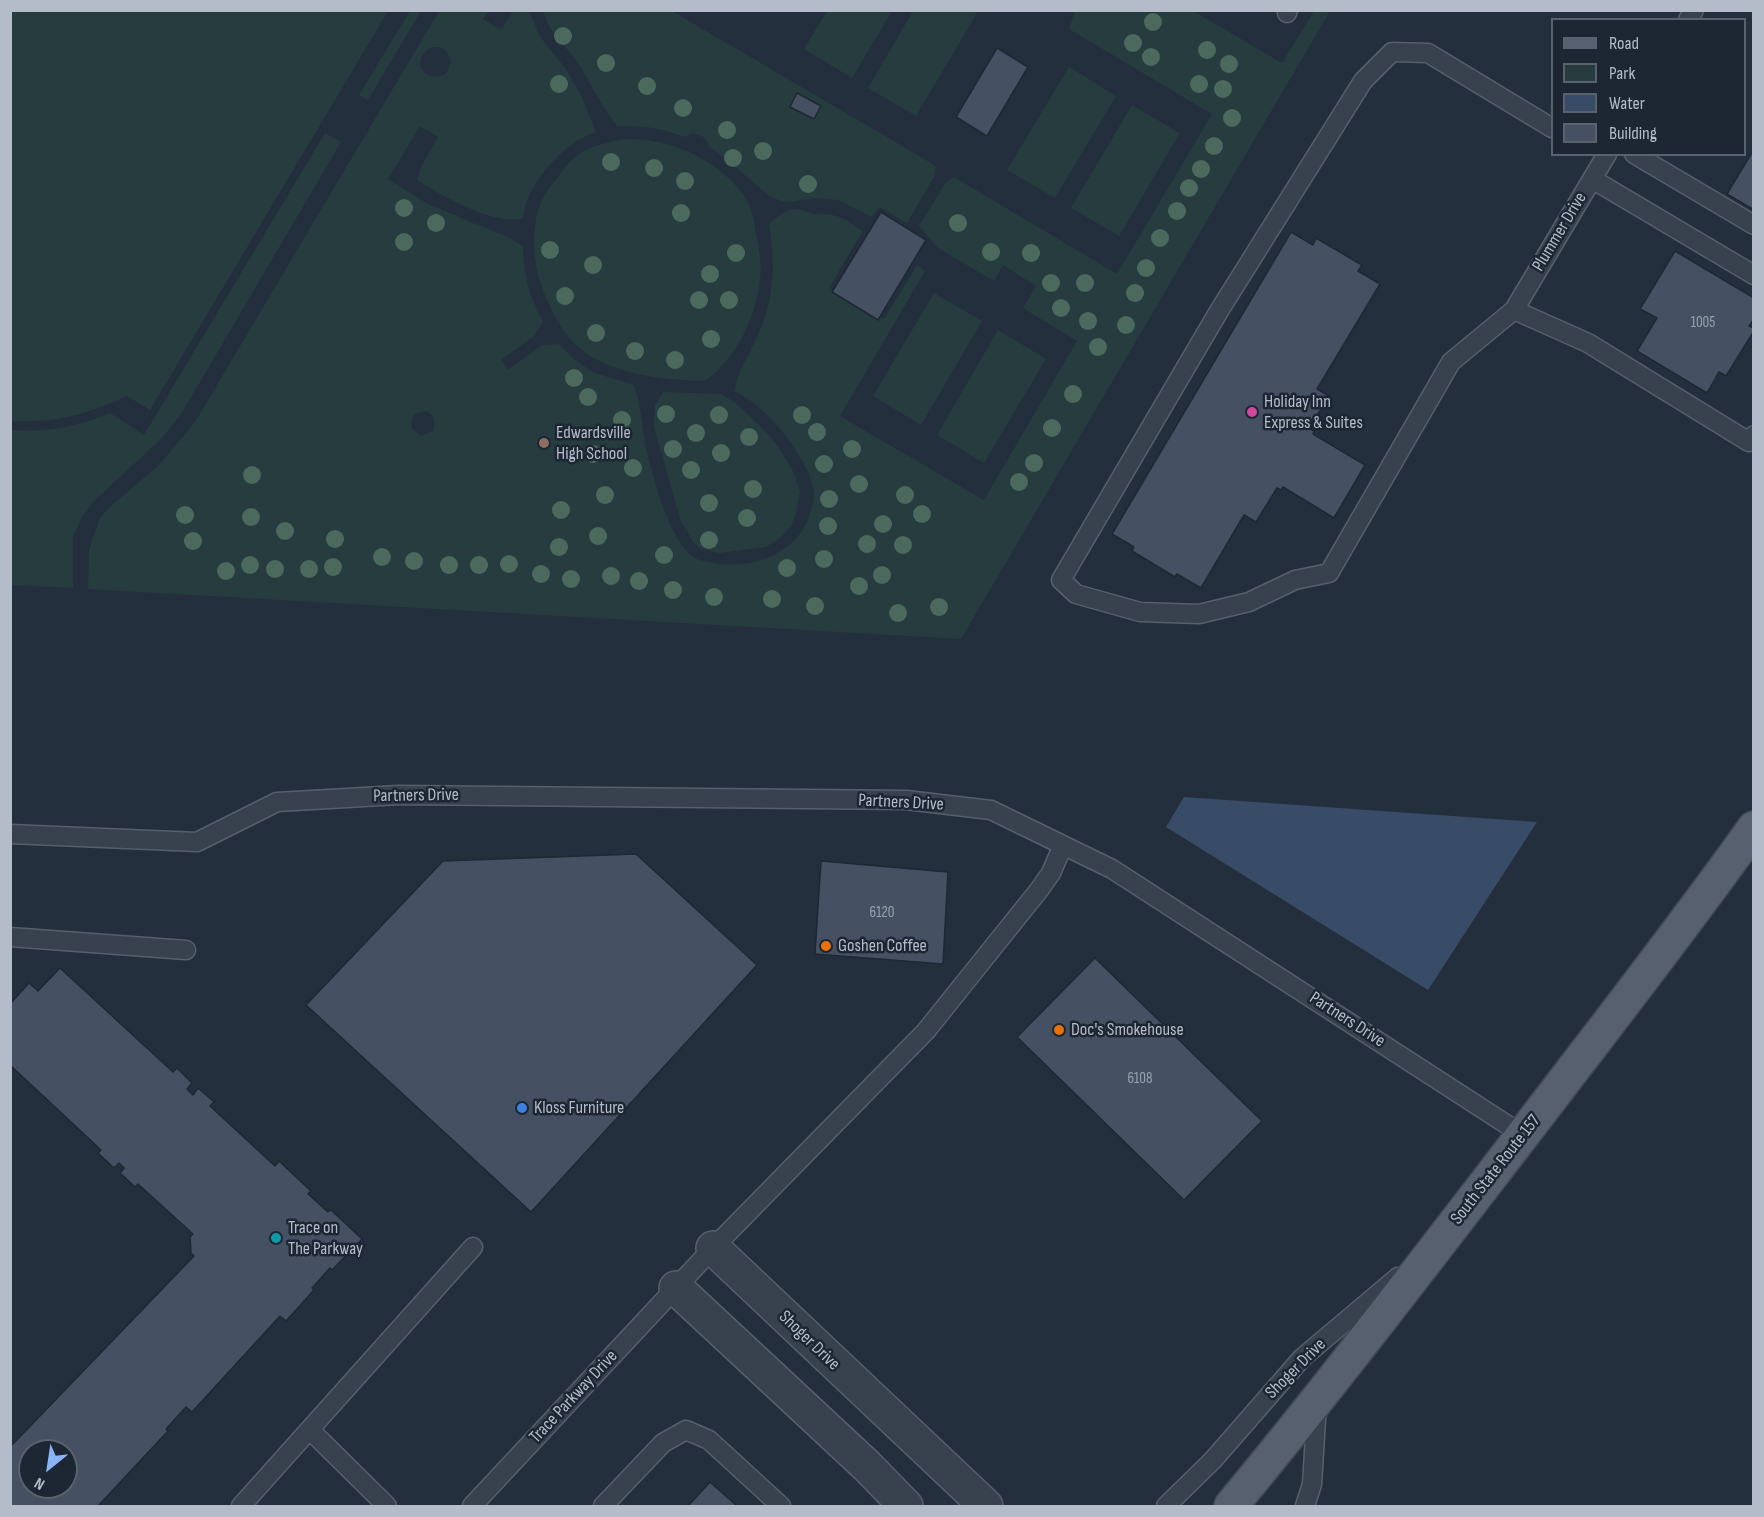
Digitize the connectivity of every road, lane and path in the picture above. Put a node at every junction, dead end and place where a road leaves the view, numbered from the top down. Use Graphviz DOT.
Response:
graph roads {
  1 [pos="1551,127"];
  2 [pos="1602,156"];
  3 [pos="1637,156"];
  4 [pos="1592,179"];
  5 [pos="1754,225"];
  6 [pos="1754,275"];
  7 [pos="1514,310"];
  8 [pos="1754,435"];
  9 [pos="1754,828"];
  10 [pos="10,834"];
  11 [pos="1063,845"];
  12 [pos="10,937"];
  13 [pos="186,950"];
  14 [pos="1523,1135"];
  15 [pos="1439,1244"];
  16 [pos="473,1247"];
  17 [pos="713,1248"];
  18 [pos="676,1288"];
  19 [pos="1317,1401"];
  20 [pos="310,1430"];
  21 [pos="241,1506"];
  22 [pos="387,1506"];
  23 [pos="472,1506"];
  24 [pos="603,1506"];
  25 [pos="781,1506"];
  26 [pos="906,1506"];
  27 [pos="986,1506"];
  28 [pos="1166,1506"];
  29 [pos="1231,1506"];
  30 [pos="1305,1506"];
  1 -- 7 [label="lane, Plummer Drive"];
  2 -- 4 [label="lane, Plummer Drive"];
  3 -- 5 [label="lane"];
  4 -- 6 [label="lane"];
  4 -- 7 [label="lane, Plummer Drive"];
  7 -- 8 [label="lane"];
  9 -- 14 [label="main road, South State Route 157"];
  10 -- 11 [label="lane, Partners Drive"];
  11 -- 14 [label="lane, Partners Drive"];
  11 -- 17 [label="lane, Trace Parkway Drive"];
  12 -- 13 [label="lane"];
  14 -- 15 [label="main road, South State Route 157"];
  15 -- 19 [label="main road, South State Route 157"];
  15 -- 28 [label="lane, Shoger Drive"];
  16 -- 20 [label="lane"];
  17 -- 18 [label="lane, Trace Parkway Drive"];
  17 -- 27 [label="street, Shoger Drive"];
  18 -- 23 [label="lane, Trace Parkway Drive"];
  18 -- 26 [label="street"];
  19 -- 29 [label="main road, South State Route 157"];
  19 -- 30 [label="lane"];
  20 -- 21 [label="lane"];
  20 -- 22 [label="lane"];
  24 -- 25 [label="lane"];
}
